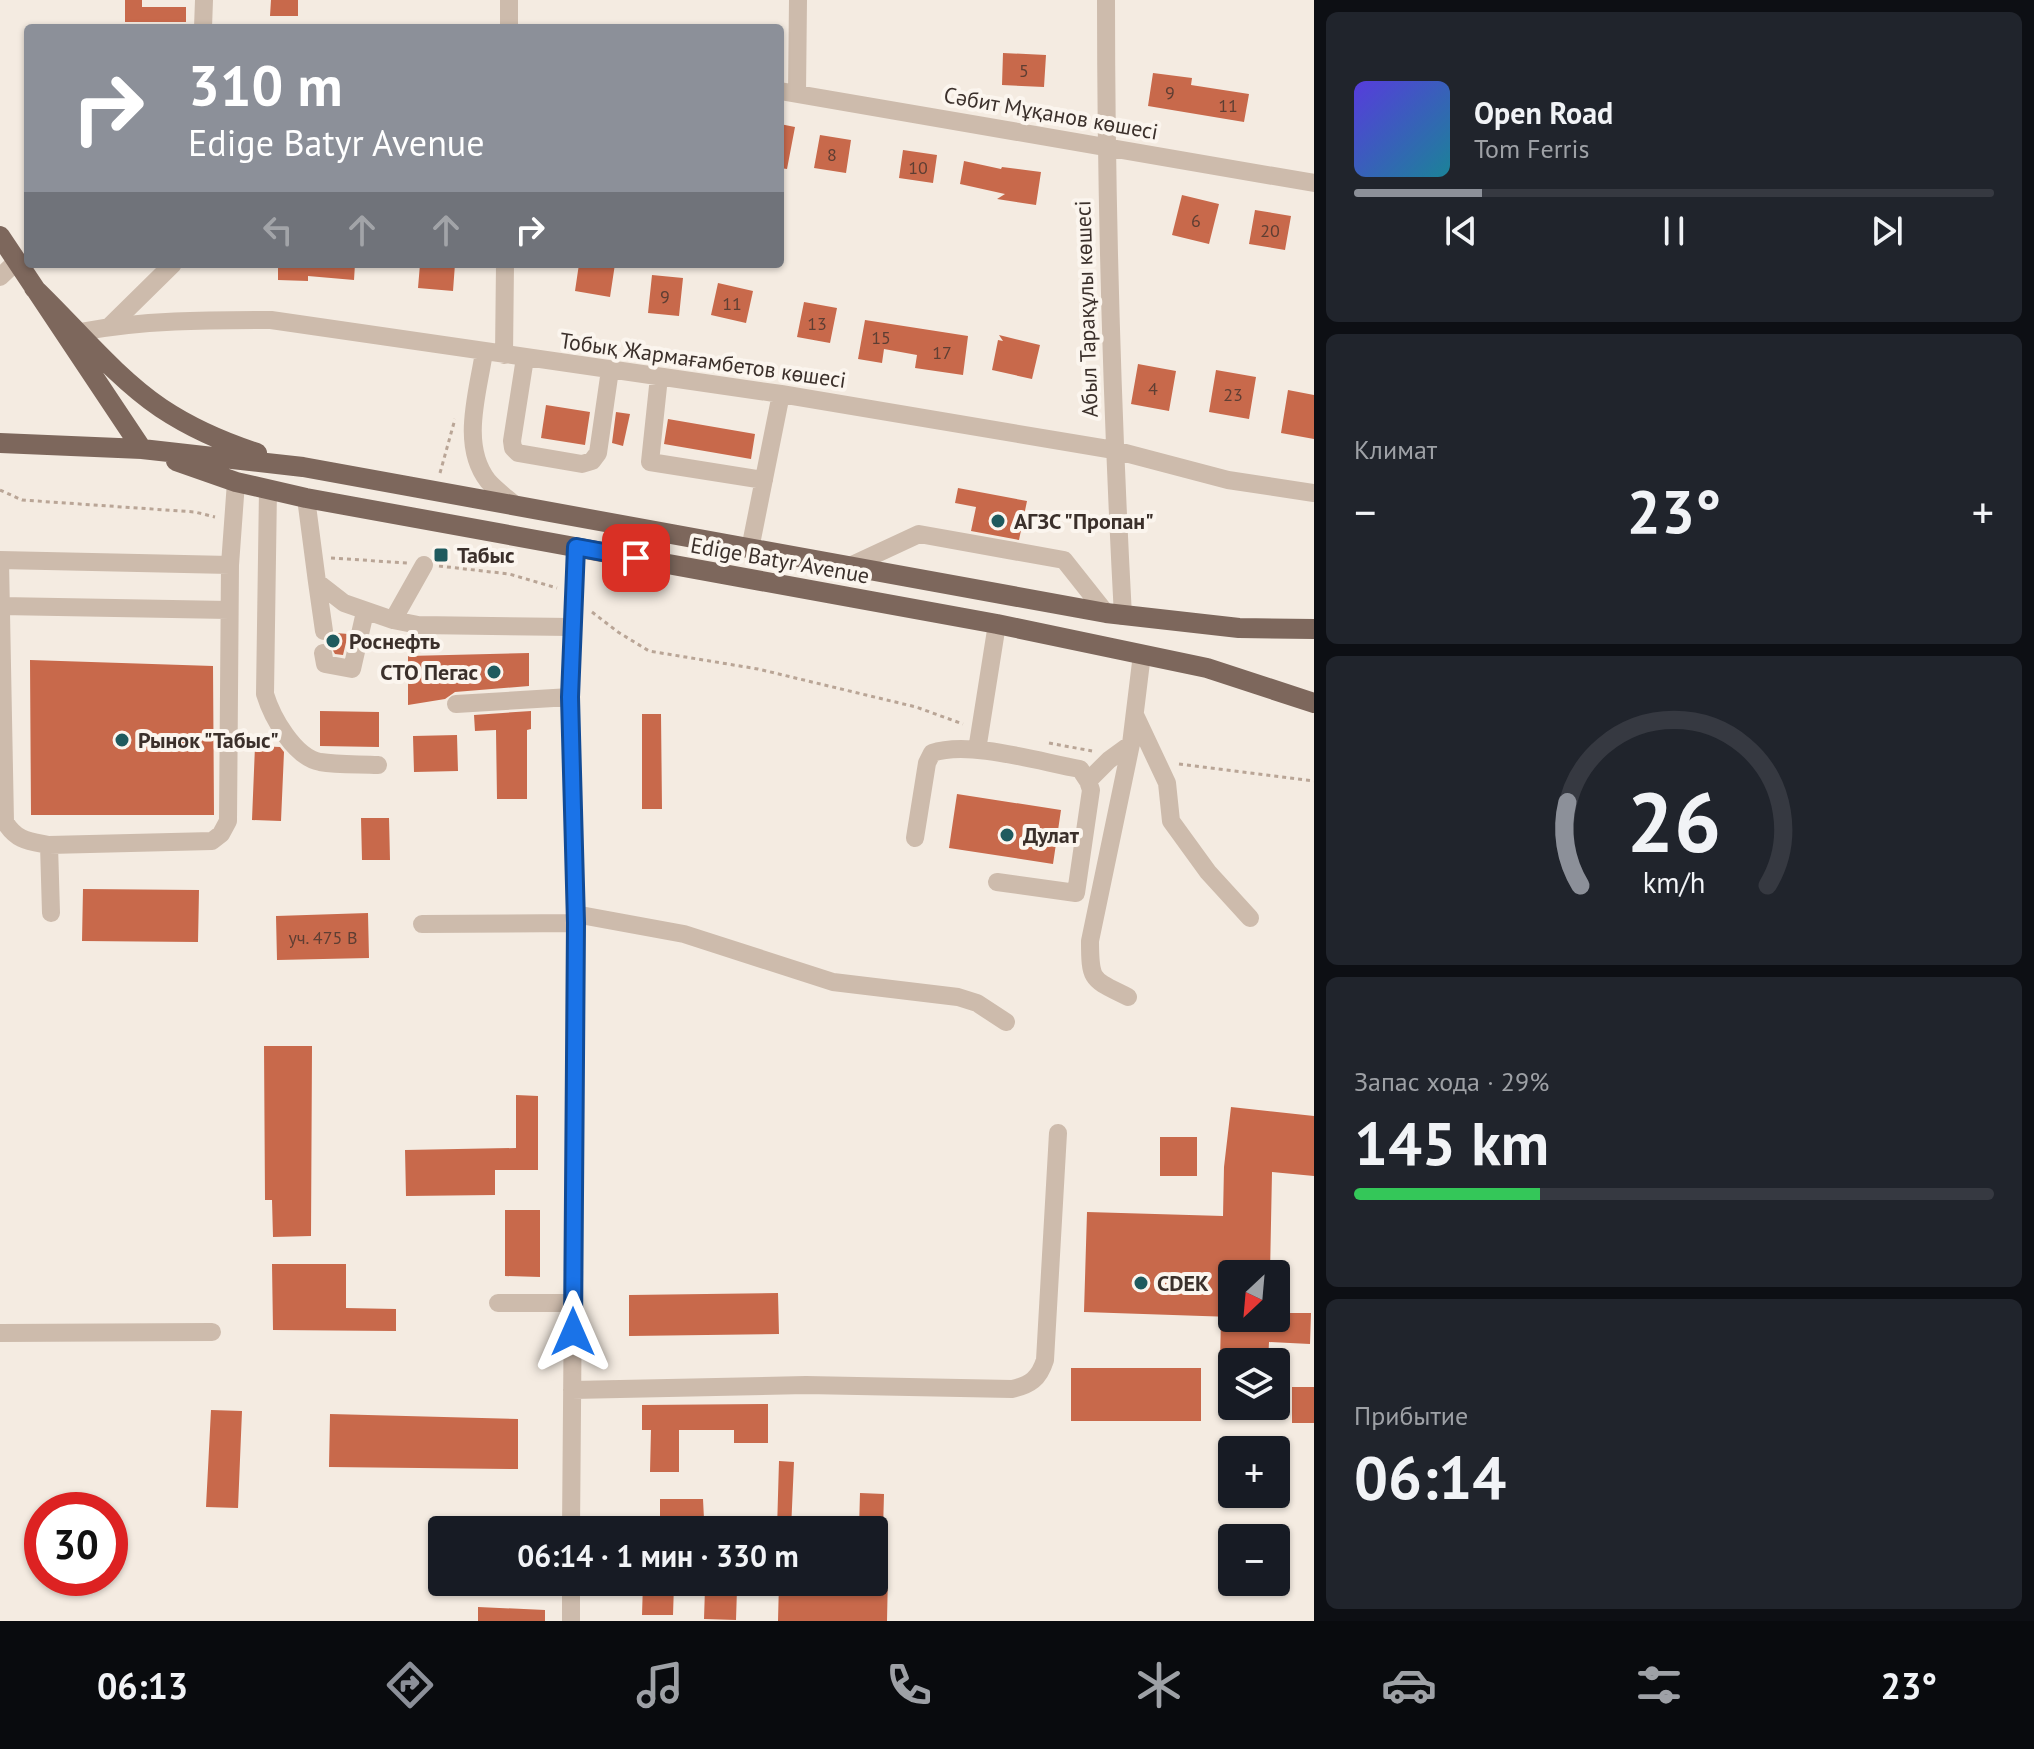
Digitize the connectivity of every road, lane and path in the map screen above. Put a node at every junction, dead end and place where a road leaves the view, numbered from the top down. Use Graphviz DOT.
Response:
graph roads {
  1 [pos="204,0"];
  2 [pos="509,0"];
  3 [pos="798,0"];
  4 [pos="1106,0"];
  5 [pos="203,24"];
  6 [pos="509,24"];
  7 [pos="789,92"];
  8 [pos="1106,146"];
  9 [pos="1314,183"];
  10 [pos="0,236"];
  11 [pos="17,261"];
  12 [pos="169,268"];
  13 [pos="505,268"];
  14 [pos="0,277"];
  15 [pos="34,288"];
  16 [pos="110,326"];
  17 [pos="80,332"];
  18 [pos="484,352"];
  19 [pos="504,355"];
  20 [pos="525,358"];
  21 [pos="610,370"];
  22 [pos="659,377"];
  23 [pos="781,394"];
  24 [pos="0,443"];
  25 [pos="142,449"];
  26 [pos="1114,450"];
  27 [pos="303,467"];
  28 [pos="764,480"];
  29 [pos="236,482"];
  30 [pos="268,489"];
  31 [pos="0,490"];
  32 [pos="1314,493"];
  33 [pos="306,498"];
  34 [pos="516,506"];
  35 [pos="233,521"];
  36 [pos="576,547"];
  37 [pos="750,549"];
  38 [pos="314,557"];
  39 [pos="0,560"];
  40 [pos="230,565"];
  41 [pos="424,565"];
  42 [pos="848,567"];
  43 [pos="317,582"];
  44 [pos="574,594"];
  45 [pos="1,606"];
  46 [pos="229,610"];
  47 [pos="365,612"];
  48 [pos="1114,615"];
  49 [pos="393,620"];
  50 [pos="997,624"];
  51 [pos="572,627"];
  52 [pos="1314,629"];
  53 [pos="324,631"];
  54 [pos="323,653"];
  55 [pos="1142,654"];
  56 [pos="570,697"];
  57 [pos="1314,703"];
  58 [pos="456,704"];
  59 [pos="1134,713"];
  60 [pos="980,730"];
  61 [pos="1040,741"];
  62 [pos="1131,744"];
  63 [pos="977,750"];
  64 [pos="1114,756"];
  65 [pos="1156,760"];
  66 [pos="378,765"];
  67 [pos="1088,781"];
  68 [pos="1314,781"];
  69 [pos="915,838"];
  70 [pos="49,845"];
  71 [pos="997,882"];
  72 [pos="51,913"];
  73 [pos="1250,918"];
  74 [pos="576,919"];
  75 [pos="422,924"];
  76 [pos="1128,997"];
  77 [pos="1006,1022"];
  78 [pos="1058,1133"];
  79 [pos="498,1303"];
  80 [pos="573,1303"];
  81 [pos="212,1332"];
  82 [pos="0,1333"];
  83 [pos="572,1390"];
  84 [pos="571,1516"];
  85 [pos="571,1596"];
  86 [pos="571,1621"];
  1 -- 5 [label="street"];
  2 -- 6 [label="street"];
  3 -- 7 [label="street"];
  4 -- 8 [label="street, Абыл Тарақұлы көшесі"];
  7 -- 8 [label="street, Сәбит Мұқанов көшесі"];
  8 -- 9 [label="street, Сәбит Мұқанов көшесі"];
  8 -- 26 [label="street, Абыл Тарақұлы көшесі"];
  10 -- 11 [label="main road"];
  11 -- 14 [label="street"];
  11 -- 15 [label="main road"];
  12 -- 16 [label="street"];
  13 -- 19 [label="street"];
  15 -- 17 [label="main road"];
  15 -- 25 [label="main road"];
  16 -- 17 [label="street, Тобық Жармағамбетов көшесі"];
  16 -- 18 [label="street, Тобық Жармағамбетов көшесі"];
  17 -- 27 [label="main road"];
  18 -- 19 [label="street, Тобық Жармағамбетов көшесі"];
  18 -- 34 [label="street"];
  19 -- 20 [label="street, Тобық Жармағамбетов көшесі"];
  20 -- 21 [label="street, Тобық Жармағамбетов көшесі"];
  20 -- 21 [label="street"];
  21 -- 22 [label="street, Тобық Жармағамбетов көшесі"];
  22 -- 23 [label="street, Тобық Жармағамбетов көшесі"];
  22 -- 28 [label="street"];
  23 -- 26 [label="street, Тобық Жармағамбетов көшесі"];
  23 -- 28 [label="street"];
  24 -- 25 [label="main road, Edige Batyr Avenue"];
  25 -- 27 [label="main road, Edige Batyr Avenue"];
  25 -- 29 [label="main road, Edige Batyr Avenue"];
  26 -- 32 [label="street, Тобық Жармағамбетов көшесі"];
  26 -- 48 [label="street, Абыл Тарақұлы көшесі"];
  27 -- 34 [label="main road, Edige Batyr Avenue"];
  28 -- 37 [label="street"];
  29 -- 30 [label="main road, Edige Batyr Avenue"];
  29 -- 35 [label="street"];
  30 -- 33 [label="main road, Edige Batyr Avenue"];
  30 -- 66 [label="street"];
  31 -- 35 [label="path"];
  33 -- 36 [label="main road, Edige Batyr Avenue"];
  33 -- 38 [label="street"];
  34 -- 37 [label="main road, Edige Batyr Avenue"];
  35 -- 40 [label="street"];
  36 -- 44 [label="street"];
  36 -- 50 [label="main road, Edige Batyr Avenue"];
  37 -- 42 [label="main road, Edige Batyr Avenue"];
  38 -- 41 [label="path"];
  38 -- 43 [label="street"];
  39 -- 40 [label="street"];
  39 -- 45 [label="street"];
  40 -- 46 [label="street"];
  41 -- 44 [label="path"];
  41 -- 49 [label="street"];
  42 -- 48 [label="main road, Edige Batyr Avenue"];
  42 -- 48 [label="street"];
  43 -- 47 [label="street"];
  43 -- 53 [label="street"];
  44 -- 51 [label="street"];
  44 -- 60 [label="path"];
  45 -- 46 [label="street"];
  45 -- 70 [label="street"];
  46 -- 70 [label="street"];
  47 -- 49 [label="street"];
  47 -- 54 [label="street"];
  48 -- 52 [label="main road, Edige Batyr Avenue"];
  49 -- 51 [label="street"];
  50 -- 55 [label="main road, Edige Batyr Avenue"];
  50 -- 60 [label="street"];
  51 -- 56 [label="street"];
  55 -- 57 [label="main road, Edige Batyr Avenue"];
  55 -- 59 [label="street"];
  56 -- 58 [label="street"];
  56 -- 74 [label="street"];
  59 -- 62 [label="street"];
  59 -- 65 [label="street"];
  60 -- 63 [label="street"];
  61 -- 64 [label="path"];
  62 -- 64 [label="street"];
  62 -- 76 [label="street"];
  63 -- 67 [label="street"];
  63 -- 69 [label="street"];
  64 -- 67 [label="street"];
  65 -- 68 [label="path"];
  65 -- 73 [label="street"];
  67 -- 71 [label="street"];
  70 -- 72 [label="street"];
  74 -- 75 [label="street"];
  74 -- 77 [label="street"];
  74 -- 80 [label="street"];
  78 -- 83 [label="street"];
  79 -- 80 [label="street"];
  80 -- 83 [label="street"];
  81 -- 82 [label="street"];
  83 -- 84 [label="street"];
  85 -- 86 [label="street"];
}
